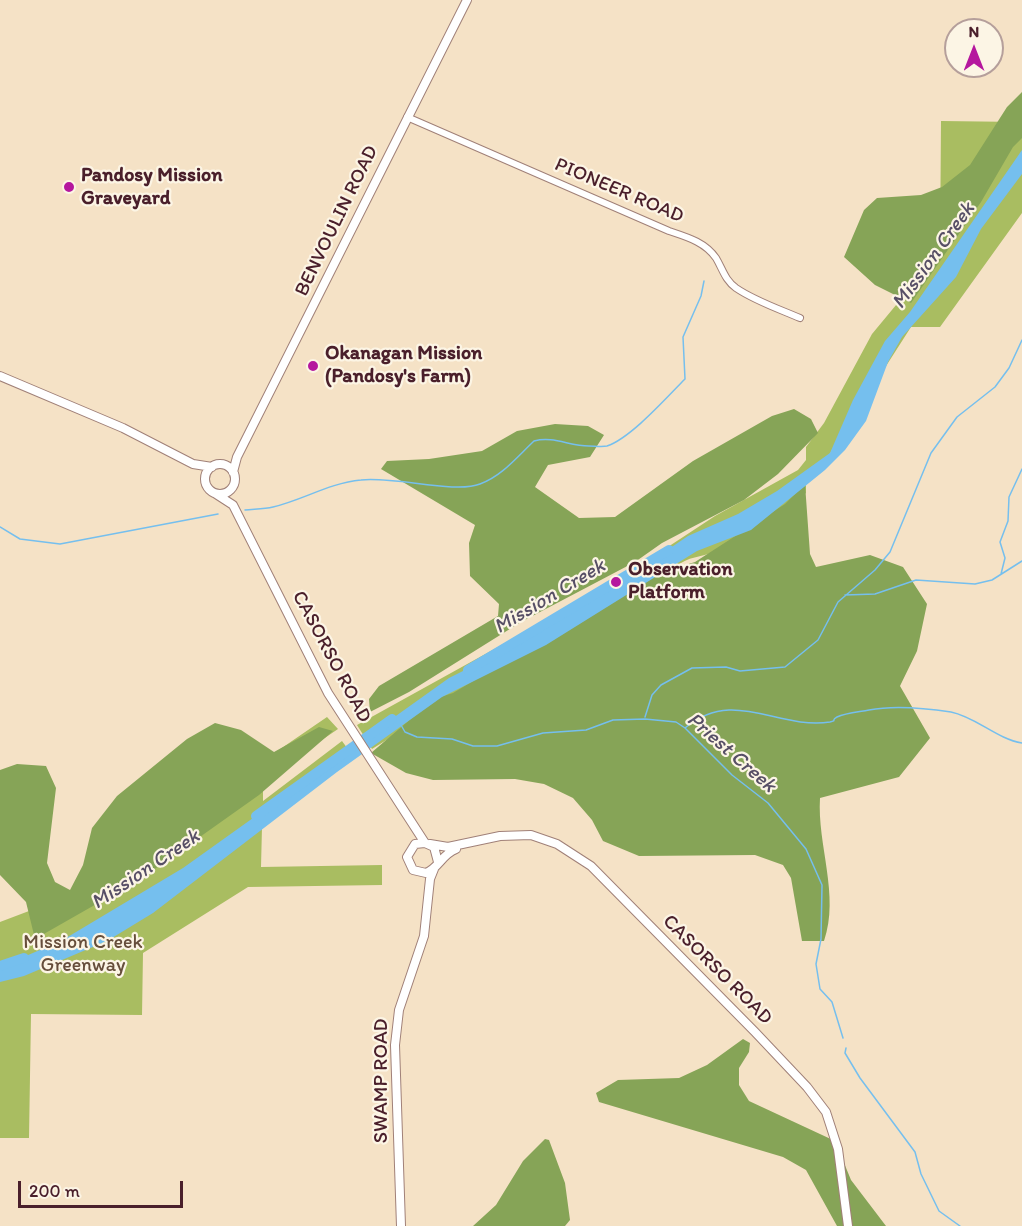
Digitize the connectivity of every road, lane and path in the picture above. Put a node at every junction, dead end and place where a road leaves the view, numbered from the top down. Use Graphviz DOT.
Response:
graph roads {
  1 [pos="467,0"];
  2 [pos="407,117"];
  3 [pos="800,318"];
  4 [pos="0,376"];
  5 [pos="237,457"];
  6 [pos="193,464"];
  7 [pos="221,465"];
  8 [pos="212,467"];
  9 [pos="233,472"];
  10 [pos="205,480"];
  11 [pos="233,486"];
  12 [pos="216,494"];
  13 [pos="234,505"];
  14 [pos="408,819"];
  15 [pos="428,843"];
  16 [pos="467,844"];
  17 [pos="411,848"];
  18 [pos="436,865"];
  19 [pos="413,870"];
  20 [pos="427,903"];
  21 [pos="400,1226"];
  22 [pos="848,1226"];
  1 -- 2 [label="main road, BENVOULIN ROAD"];
  2 -- 3 [label="street, PIONEER ROAD"];
  2 -- 5 [label="main road, BENVOULIN ROAD"];
  4 -- 6 [label="main road"];
  5 -- 7 [label="main road"];
  5 -- 9 [label="main road, BENVOULIN ROAD"];
  6 -- 8 [label="main road"];
  6 -- 10 [label="main road"];
  7 -- 8 [label="main road"];
  7 -- 9 [label="main road"];
  8 -- 10 [label="main road"];
  9 -- 11 [label="main road"];
  10 -- 12 [label="main road"];
  11 -- 12 [label="main road"];
  11 -- 13 [label="main road, CASORSO ROAD"];
  12 -- 13 [label="main road"];
  13 -- 14 [label="main road, CASORSO ROAD"];
  14 -- 15 [label="main road, CASORSO ROAD"];
  14 -- 17 [label="main road, CASORSO ROAD"];
  15 -- 16 [label="main road, CASORSO ROAD"];
  15 -- 17 [label="main road"];
  15 -- 18 [label="main road"];
  16 -- 18 [label="main road, CASORSO ROAD"];
  16 -- 22 [label="main road, CASORSO ROAD"];
  17 -- 19 [label="main road"];
  18 -- 19 [label="main road"];
  18 -- 20 [label="main road, SWAMP ROAD"];
  19 -- 20 [label="main road, SWAMP ROAD"];
  20 -- 21 [label="main road, SWAMP ROAD"];
}
